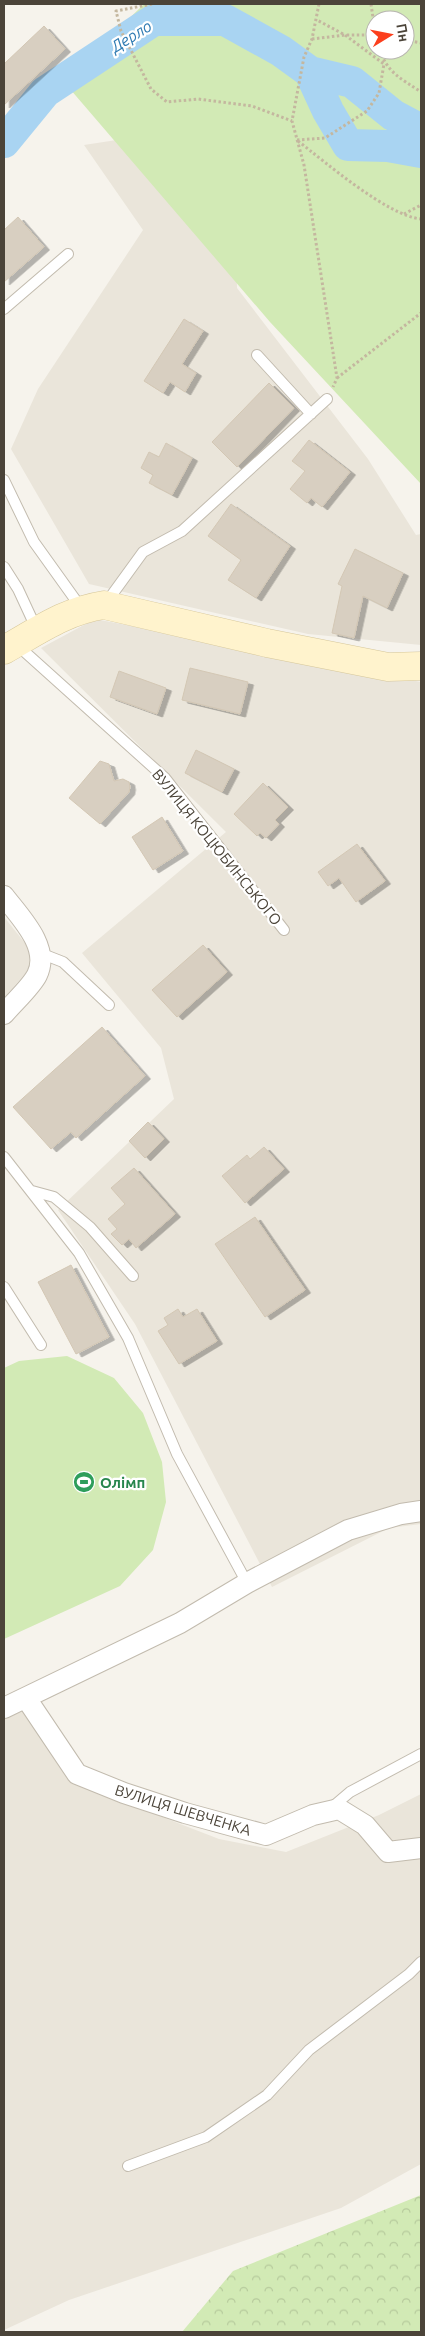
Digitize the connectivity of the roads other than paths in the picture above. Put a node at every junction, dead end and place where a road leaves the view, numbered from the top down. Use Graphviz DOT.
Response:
graph roads {
  1 [pos="68,254"];
  2 [pos="4,309"];
  3 [pos="257,355"];
  4 [pos="327,399"];
  5 [pos="311,414"];
  6 [pos="4,480"];
  7 [pos="4,567"];
  8 [pos="93,607"];
  9 [pos="19,641"];
  10 [pos="421,666"];
  11 [pos="4,896"];
  12 [pos="284,930"];
  13 [pos="40,953"];
  14 [pos="109,1005"];
  15 [pos="4,1014"];
  16 [pos="4,1157"];
  17 [pos="32,1191"];
  18 [pos="134,1276"];
  19 [pos="4,1288"];
  20 [pos="41,1345"];
  21 [pos="421,1511"];
  22 [pos="247,1583"];
  23 [pos="26,1698"];
  24 [pos="4,1708"];
  25 [pos="421,1754"];
  26 [pos="327,1812"];
  27 [pos="421,1848"];
  28 [pos="421,1962"];
  29 [pos="128,2166"];
  1 -- 2 [label="lane"];
  3 -- 5 [label="lane"];
  4 -- 5 [label="lane"];
  5 -- 8 [label="lane"];
  6 -- 8 [label="lane"];
  7 -- 9 [label="lane"];
  8 -- 9 [label="street"];
  8 -- 10 [label="street"];
  9 -- 12 [label="lane, ВУЛИЦЯ КОЦЮБИНСЬКОГО"];
  11 -- 13 [label="street"];
  13 -- 14 [label="lane"];
  13 -- 15 [label="street"];
  16 -- 17 [label="lane"];
  17 -- 18 [label="lane"];
  17 -- 22 [label="lane"];
  19 -- 20 [label="lane"];
  21 -- 22 [label="street"];
  22 -- 23 [label="street"];
  23 -- 24 [label="street"];
  23 -- 26 [label="street, ВУЛИЦЯ ШЕВЧЕНКА"];
  25 -- 26 [label="lane"];
  26 -- 27 [label="street, ВУЛИЦЯ ШЕВЧЕНКА"];
  28 -- 29 [label="lane"];
}
